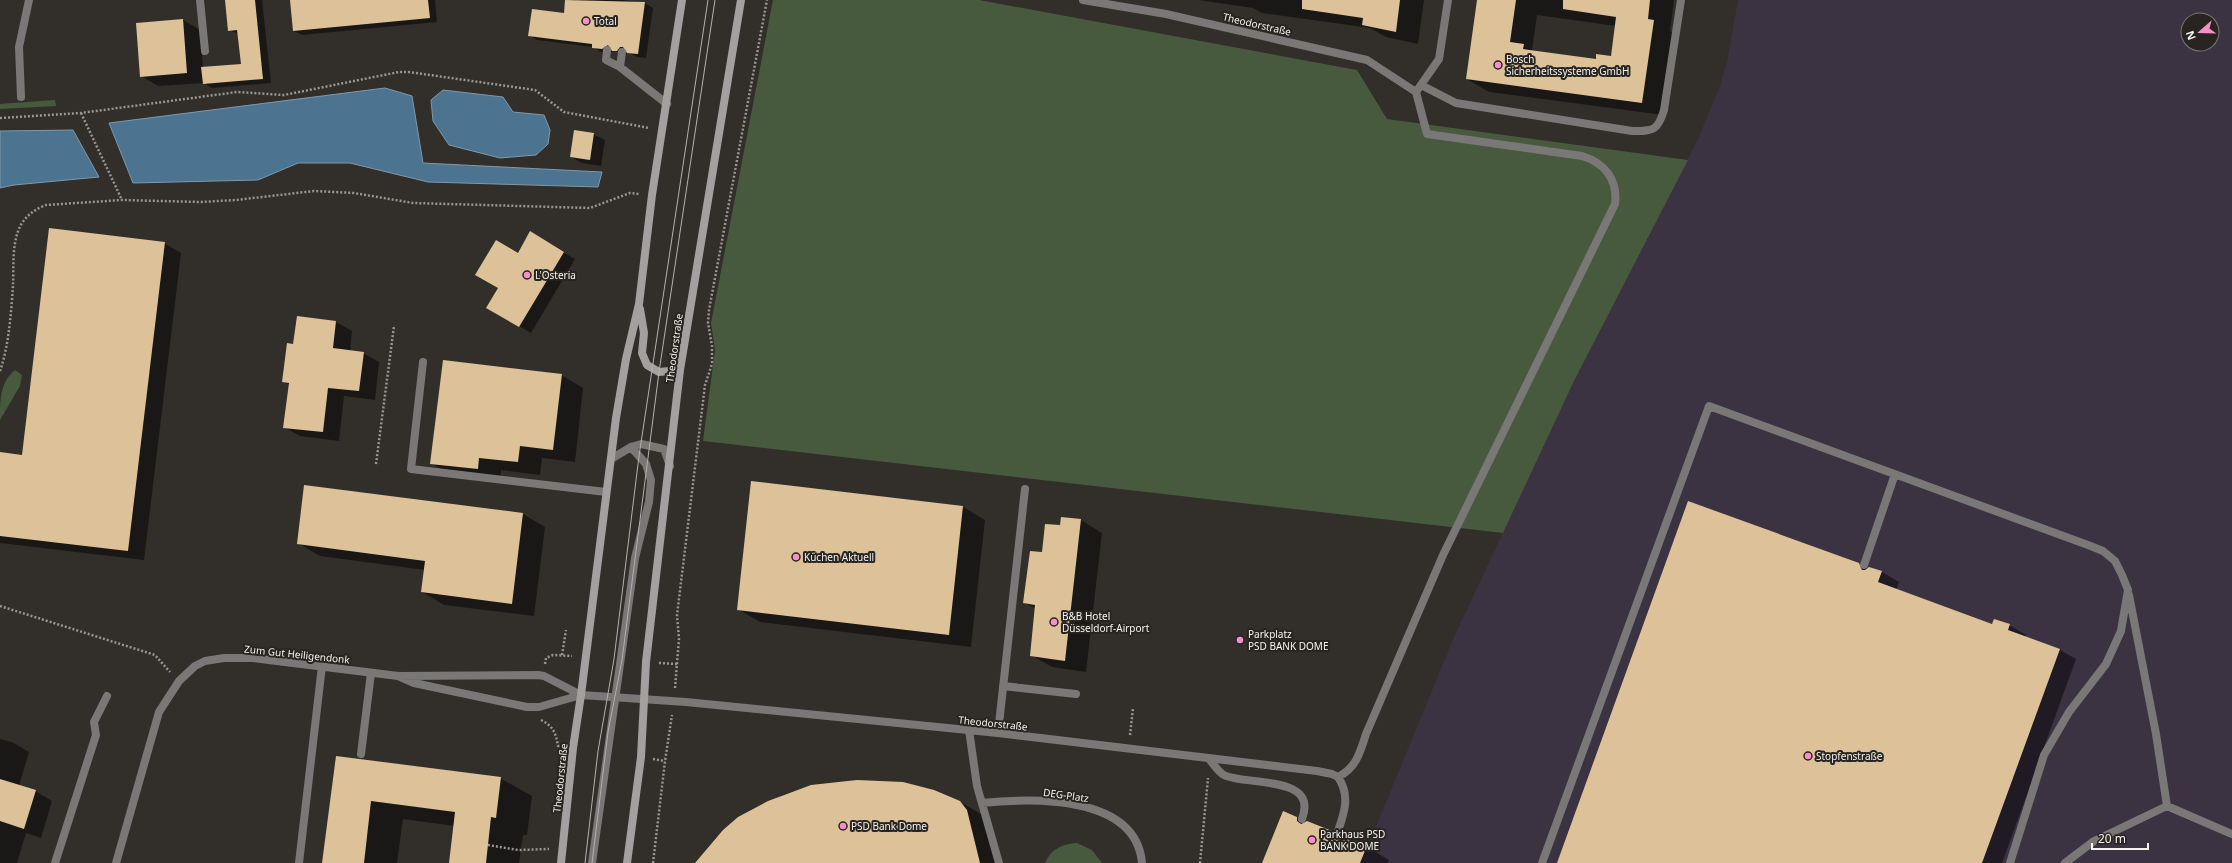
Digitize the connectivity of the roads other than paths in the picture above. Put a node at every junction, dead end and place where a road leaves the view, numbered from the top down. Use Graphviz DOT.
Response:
graph roads {
  1 [pos="29,0"];
  2 [pos="200,0"];
  3 [pos="682,0"];
  4 [pos="741,0"];
  5 [pos="1083,0"];
  6 [pos="1448,0"];
  7 [pos="1681,0"];
  8 [pos="607,50"];
  9 [pos="205,52"];
  10 [pos="622,52"];
  11 [pos="620,68"];
  12 [pos="1421,85"];
  13 [pos="1416,92"];
  14 [pos="21,97"];
  15 [pos="667,104"];
  16 [pos="639,304"];
  17 [pos="423,362"];
  18 [pos="680,370"];
  19 [pos="631,448"];
  20 [pos="611,459"];
  21 [pos="670,467"];
  22 [pos="1895,474"];
  23 [pos="1025,489"];
  24 [pos="606,492"];
  25 [pos="1864,564"];
  26 [pos="2128,590"];
  27 [pos="322,666"];
  28 [pos="371,673"];
  29 [pos="398,676"];
  30 [pos="1003,686"];
  31 [pos="1076,694"];
  32 [pos="581,695"];
  33 [pos="107,696"];
  34 [pos="614,698"];
  35 [pos="644,701"];
  36 [pos="969,730"];
  37 [pos="998,733"];
  38 [pos="361,754"];
  39 [pos="1209,759"];
  40 [pos="1338,777"];
  41 [pos="982,803"];
  42 [pos="2167,806"];
  43 [pos="1302,819"];
  44 [pos="1337,834"];
  45 [pos="2232,834"];
  46 [pos="56,863"];
  47 [pos="116,863"];
  48 [pos="299,863"];
  49 [pos="560,863"];
  50 [pos="592,863"];
  51 [pos="627,863"];
  52 [pos="999,863"];
  53 [pos="1142,863"];
  54 [pos="1542,863"];
  55 [pos="2010,863"];
  56 [pos="2065,863"];
  1 -- 14 [label="street"];
  2 -- 9 [label="street"];
  3 -- 15 [label="main road, Theodorstraße"];
  4 -- 18 [label="main road, Theodorstraße"];
  5 -- 13 [label="street, Theodorstraße"];
  6 -- 12 [label="street"];
  7 -- 12 [label="street"];
  8 -- 11 [label="street"];
  10 -- 11 [label="street"];
  11 -- 15 [label="street"];
  12 -- 13 [label="street"];
  13 -- 40 [label="street"];
  15 -- 16 [label="main road, Theodorstraße"];
  16 -- 18 [label="main road"];
  16 -- 20 [label="main road, Theodorstraße"];
  17 -- 24 [label="street"];
  18 -- 21 [label="main road, Theodorstraße"];
  19 -- 20 [label="street"];
  19 -- 21 [label="street"];
  19 -- 34 [label="street"];
  20 -- 24 [label="main road, Theodorstraße"];
  21 -- 35 [label="main road, Theodorstraße"];
  22 -- 25 [label="street"];
  22 -- 26 [label="street"];
  22 -- 54 [label="street"];
  23 -- 30 [label="street"];
  24 -- 32 [label="main road, Theodorstraße"];
  26 -- 42 [label="street"];
  26 -- 55 [label="street"];
  27 -- 28 [label="street, Zum Gut Heiligendonk"];
  27 -- 47 [label="street, Zum Gut Heiligendonk"];
  27 -- 48 [label="street"];
  28 -- 29 [label="street, Zum Gut Heiligendonk"];
  28 -- 38 [label="street"];
  29 -- 32 [label="street, Zum Gut Heiligendonk"];
  29 -- 32 [label="street, Zum Gut Heiligendonk"];
  30 -- 31 [label="street"];
  30 -- 37 [label="street"];
  32 -- 34 [label="street, Theodorstraße"];
  32 -- 49 [label="main road, Theodorstraße"];
  33 -- 46 [label="street"];
  34 -- 35 [label="street, Theodorstraße"];
  34 -- 50 [label="street"];
  35 -- 36 [label="street, Theodorstraße"];
  35 -- 51 [label="main road, Theodorstraße"];
  36 -- 37 [label="street, Theodorstraße"];
  36 -- 41 [label="street"];
  37 -- 39 [label="street, Theodorstraße"];
  39 -- 40 [label="street, Theodorstraße"];
  39 -- 43 [label="street"];
  40 -- 44 [label="street"];
  41 -- 52 [label="street"];
  41 -- 53 [label="street, DEG-Platz"];
  42 -- 45 [label="street"];
  42 -- 56 [label="street"];
}
